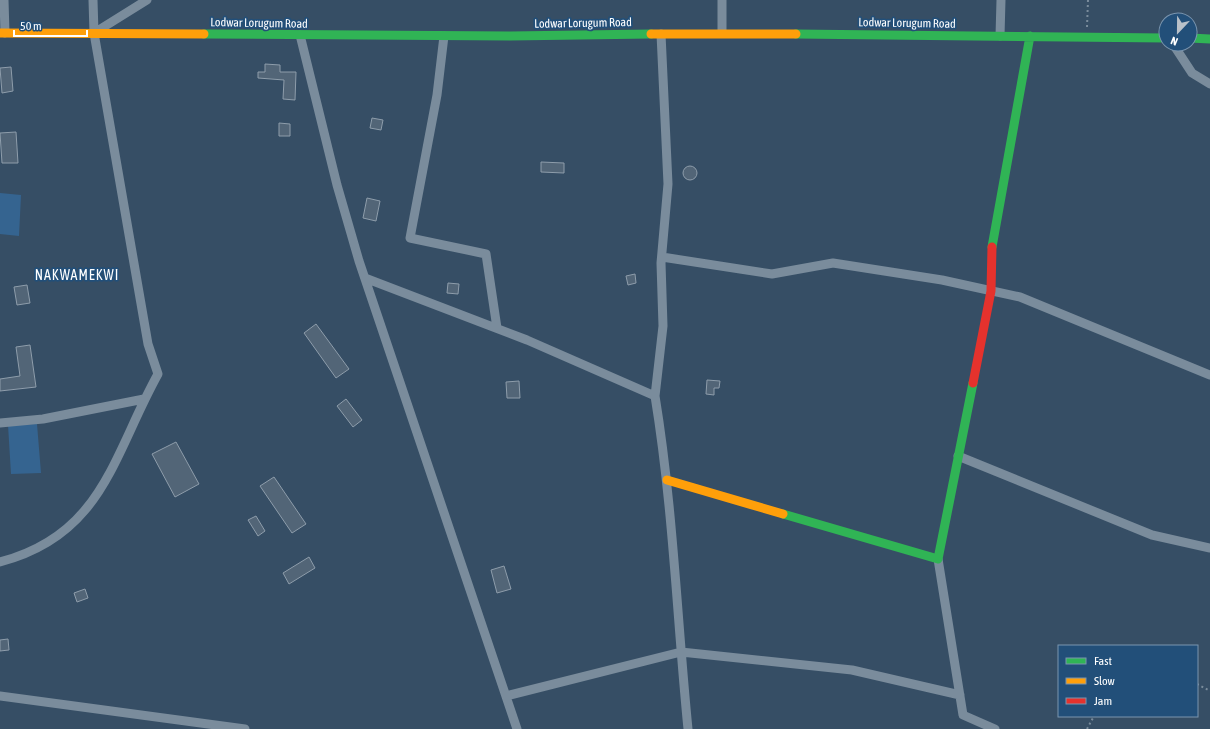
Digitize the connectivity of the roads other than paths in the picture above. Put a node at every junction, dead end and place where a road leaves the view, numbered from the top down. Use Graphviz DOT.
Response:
graph roads {
  1 [pos="4,0"];
  2 [pos="93,0"];
  3 [pos="146,0"];
  4 [pos="722,0"];
  5 [pos="1001,0"];
  6 [pos="2,33"];
  7 [pos="94,33"];
  8 [pos="722,33"];
  9 [pos="661,34"];
  10 [pos="300,35"];
  11 [pos="444,36"];
  12 [pos="1000,36"];
  13 [pos="1030,36"];
  14 [pos="1158,38"];
  15 [pos="1198,38"];
  16 [pos="1210,39"];
  17 [pos="1178,52"];
  18 [pos="1210,84"];
  19 [pos="662,257"];
  20 [pos="365,278"];
  21 [pos="991,291"];
  22 [pos="497,328"];
  23 [pos="1210,375"];
  24 [pos="656,396"];
  25 [pos="144,399"];
  26 [pos="0,423"];
  27 [pos="958,456"];
  28 [pos="667,480"];
  29 [pos="1210,548"];
  30 [pos="938,559"];
  31 [pos="0,562"];
  32 [pos="681,652"];
  33 [pos="960,695"];
  34 [pos="0,696"];
  35 [pos="506,696"];
  36 [pos="210,727"];
  37 [pos="245,729"];
  38 [pos="518,729"];
  39 [pos="688,729"];
  40 [pos="996,729"];
  1 -- 6 [label="street"];
  2 -- 7 [label="street"];
  3 -- 7 [label="street"];
  4 -- 8 [label="street"];
  5 -- 12 [label="street"];
  6 -- 7 [label="main road, Lodwar Lorugum Road"];
  7 -- 10 [label="main road, Lodwar Lorugum Road"];
  7 -- 25 [label="street"];
  8 -- 9 [label="main road, Lodwar Lorugum Road"];
  8 -- 12 [label="main road, Lodwar Lorugum Road"];
  9 -- 11 [label="main road, Lodwar Lorugum Road"];
  9 -- 19 [label="street"];
  10 -- 11 [label="main road, Lodwar Lorugum Road"];
  10 -- 20 [label="street"];
  11 -- 22 [label="street"];
  12 -- 13 [label="main road, Lodwar Lorugum Road"];
  13 -- 14 [label="main road, Lodwar Lorugum Road"];
  13 -- 21 [label="main road"];
  15 -- 16 [label="main road"];
  17 -- 18 [label="street"];
  19 -- 21 [label="street"];
  19 -- 24 [label="street"];
  20 -- 22 [label="street"];
  20 -- 35 [label="street"];
  21 -- 23 [label="street"];
  21 -- 27 [label="main road"];
  22 -- 24 [label="street"];
  24 -- 28 [label="street"];
  25 -- 26 [label="street"];
  25 -- 31 [label="street"];
  27 -- 29 [label="street"];
  27 -- 30 [label="main road"];
  28 -- 30 [label="main road"];
  28 -- 32 [label="street"];
  30 -- 33 [label="street"];
  32 -- 33 [label="street"];
  32 -- 35 [label="street"];
  32 -- 39 [label="street"];
  33 -- 40 [label="street"];
  34 -- 36 [label="street"];
  35 -- 38 [label="street"];
  36 -- 37 [label="street"];
}
